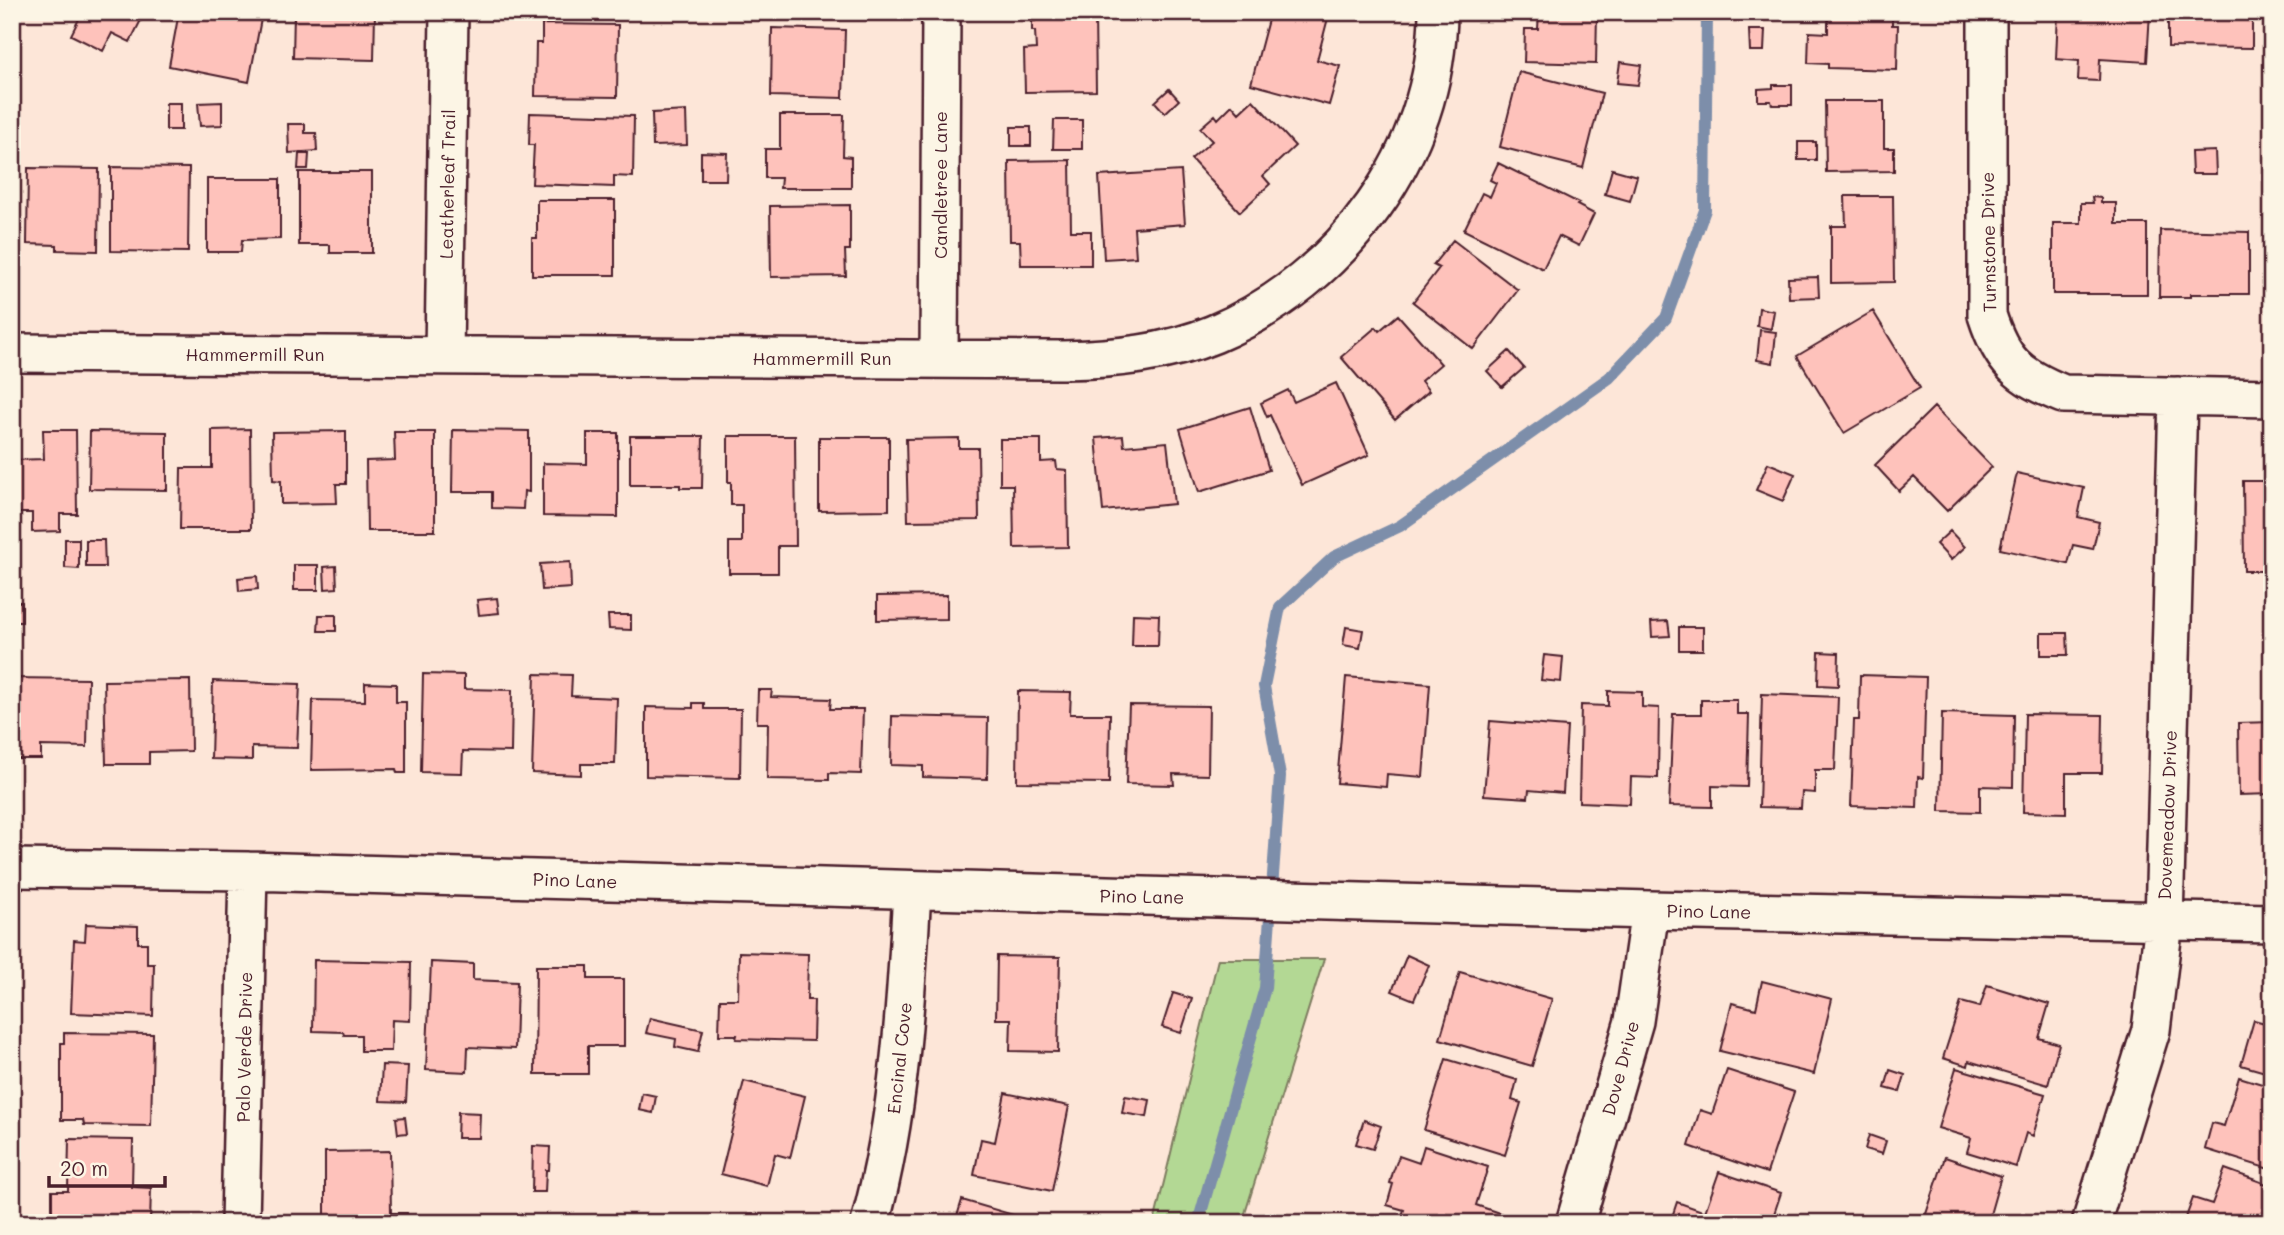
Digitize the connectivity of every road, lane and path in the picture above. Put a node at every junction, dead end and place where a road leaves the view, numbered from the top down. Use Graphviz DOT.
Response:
graph roads {
  1 [pos="449,12"];
  2 [pos="941,12"];
  3 [pos="1438,12"];
  4 [pos="1987,12"];
  5 [pos="12,353"];
  6 [pos="444,356"];
  7 [pos="939,359"];
  8 [pos="2178,396"];
  9 [pos="2272,398"];
  10 [pos="12,868"];
  11 [pos="248,870"];
  12 [pos="912,890"];
  13 [pos="1650,910"];
  14 [pos="2164,922"];
  15 [pos="2272,923"];
  16 [pos="240,1223"];
  17 [pos="870,1223"];
  18 [pos="1575,1223"];
  19 [pos="2091,1223"];
  1 -- 6 [label="street, Leatherleaf Trail"];
  2 -- 7 [label="street, Candletree Lane"];
  3 -- 7 [label="street, Hammermill Run"];
  4 -- 8 [label="street, Turnstone Drive"];
  5 -- 6 [label="street, Hammermill Run"];
  6 -- 7 [label="street, Hammermill Run"];
  8 -- 9 [label="street, Turnstone Drive"];
  8 -- 14 [label="street, Dovemeadow Drive"];
  10 -- 11 [label="street, Pino Lane"];
  11 -- 12 [label="street, Pino Lane"];
  11 -- 16 [label="street, Palo Verde Drive"];
  12 -- 13 [label="street, Pino Lane"];
  12 -- 17 [label="street, Encinal Cove"];
  13 -- 14 [label="street, Pino Lane"];
  13 -- 18 [label="street, Dove Drive"];
  14 -- 15 [label="street, Pino Lane"];
  14 -- 19 [label="street, Dovemeadow Drive"];
}
